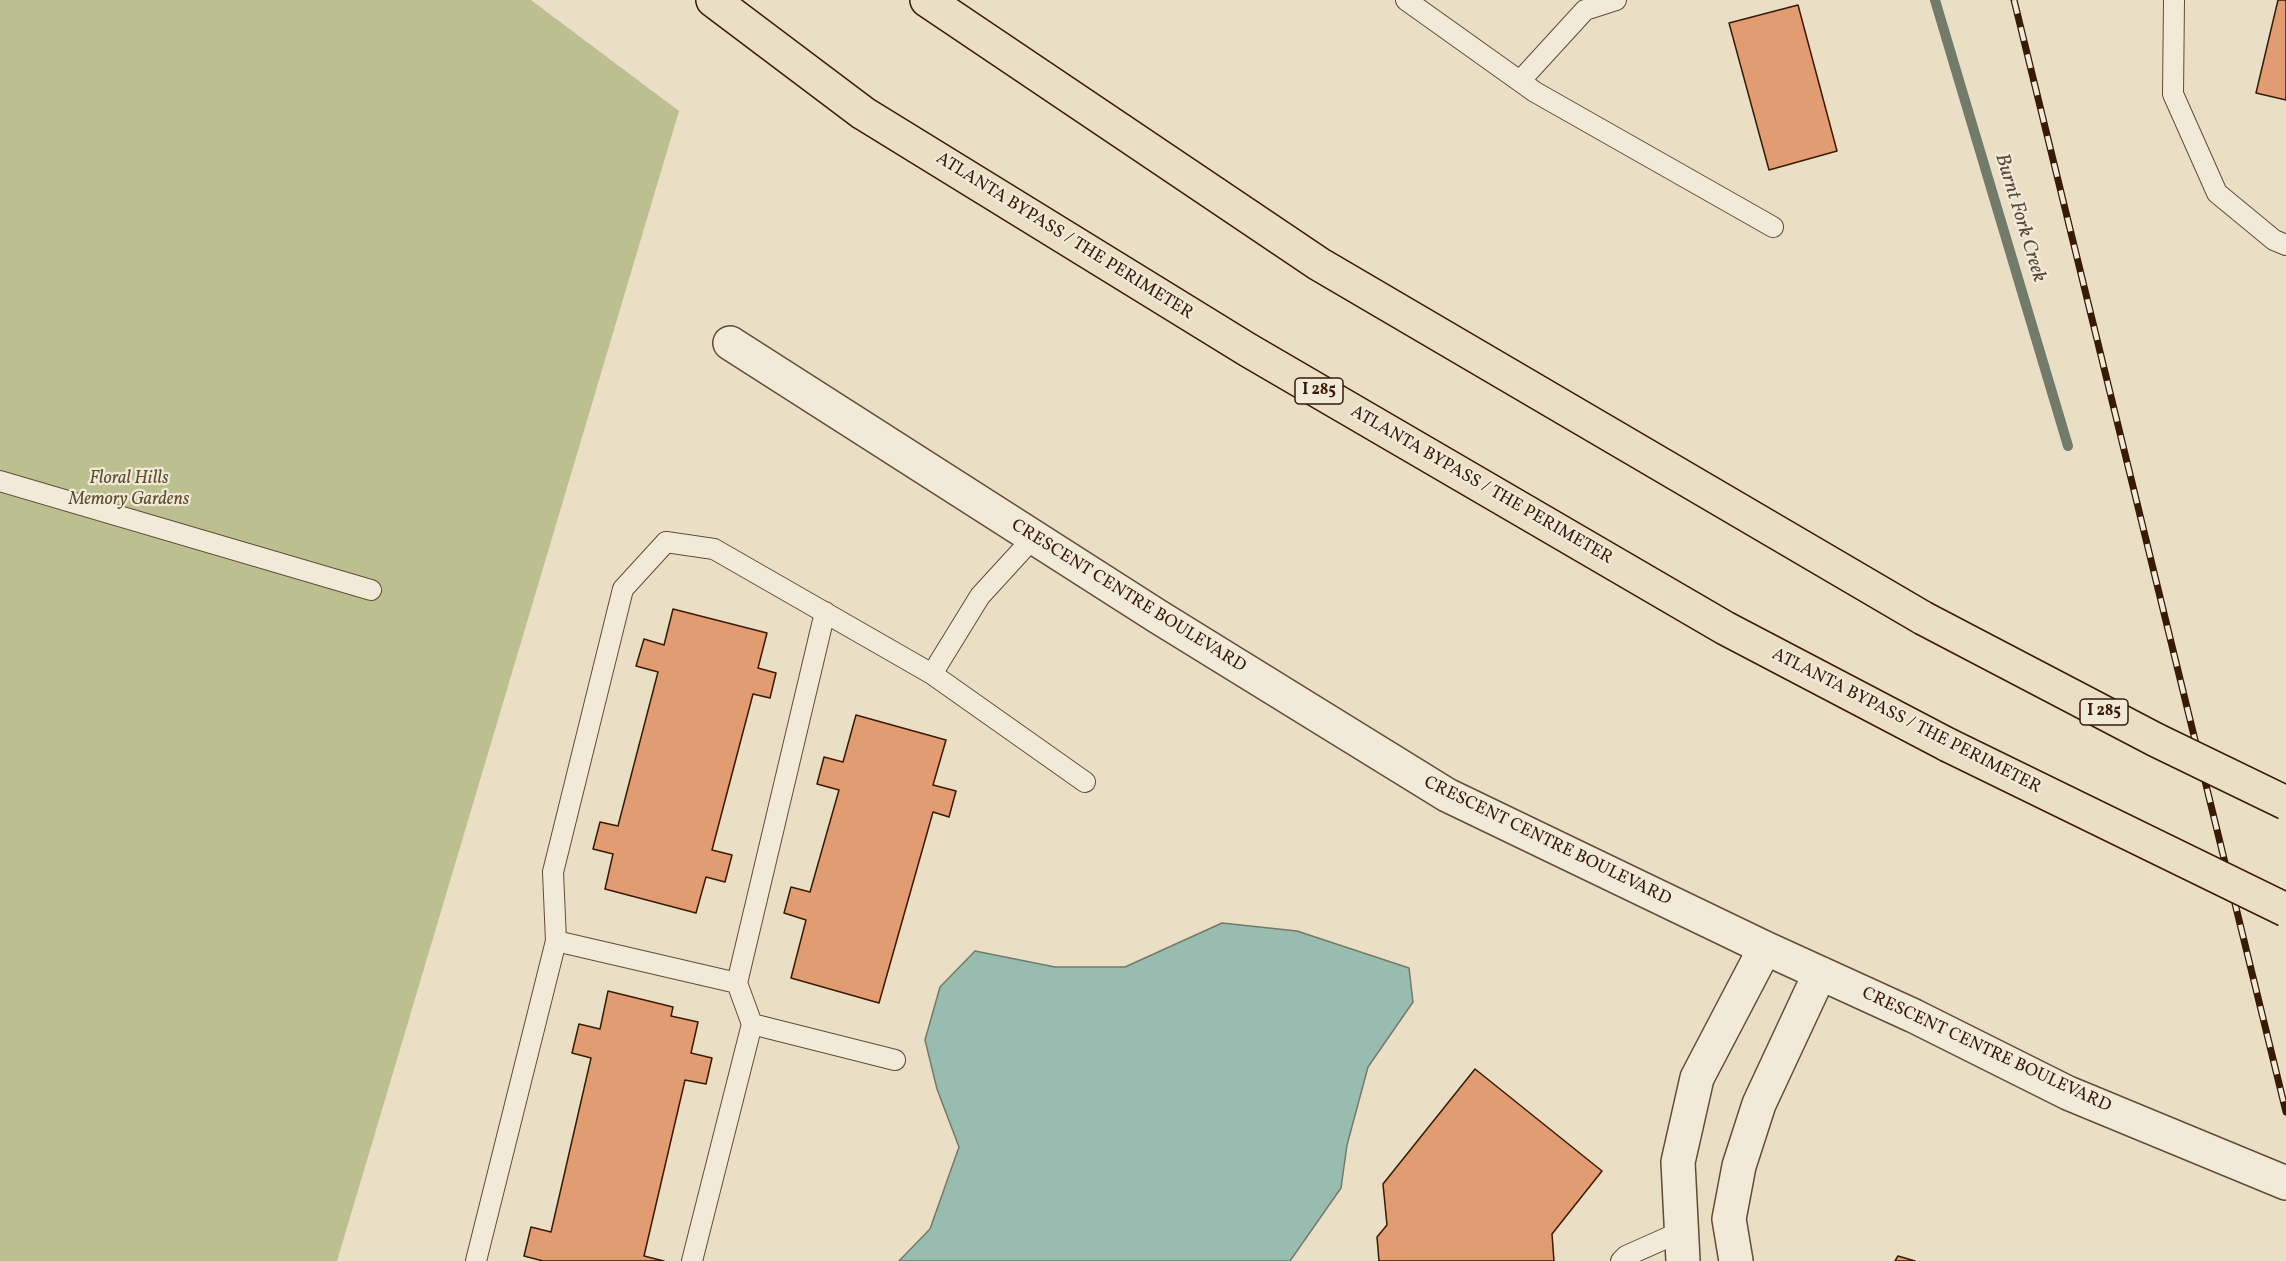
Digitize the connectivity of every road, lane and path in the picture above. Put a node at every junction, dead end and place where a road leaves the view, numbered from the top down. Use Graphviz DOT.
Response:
graph roads {
  1 [pos="713,0"];
  2 [pos="927,0"];
  3 [pos="1406,0"];
  4 [pos="1616,0"];
  5 [pos="2174,0"];
  6 [pos="1520,81"];
  7 [pos="1773,227"];
  8 [pos="2286,245"];
  9 [pos="730,343"];
  10 [pos="0,481"];
  11 [pos="1034,537"];
  12 [pos="371,590"];
  13 [pos="825,612"];
  14 [pos="932,674"];
  15 [pos="1085,782"];
  16 [pos="2286,802"];
  17 [pos="2286,910"];
  18 [pos="556,941"];
  19 [pos="1765,948"];
  20 [pos="1820,973"];
  21 [pos="736,983"];
  22 [pos="752,1024"];
  23 [pos="895,1060"];
  24 [pos="2286,1183"];
  25 [pos="1682,1246"];
  26 [pos="476,1261"];
  27 [pos="692,1261"];
  28 [pos="1621,1261"];
  29 [pos="1736,1261"];
  1 -- 17 [label="highway, ATLANTA BYPASS / THE PERIMETER / I 285, bridge"];
  2 -- 16 [label="highway, I 285, bridge"];
  3 -- 6 [label="lane"];
  4 -- 6 [label="lane"];
  5 -- 8 [label="lane"];
  6 -- 7 [label="lane"];
  9 -- 11 [label="street, CRESCENT CENTRE BOULEVARD"];
  10 -- 12 [label="lane"];
  11 -- 14 [label="lane"];
  11 -- 19 [label="street, CRESCENT CENTRE BOULEVARD"];
  13 -- 14 [label="lane"];
  13 -- 18 [label="lane"];
  13 -- 21 [label="lane"];
  14 -- 15 [label="lane"];
  18 -- 21 [label="lane"];
  18 -- 26 [label="lane"];
  19 -- 20 [label="street, CRESCENT CENTRE BOULEVARD"];
  19 -- 25 [label="street"];
  20 -- 24 [label="street, CRESCENT CENTRE BOULEVARD"];
  20 -- 29 [label="street"];
  21 -- 22 [label="lane"];
  22 -- 23 [label="lane"];
  22 -- 27 [label="lane"];
  25 -- 28 [label="lane"];
}
